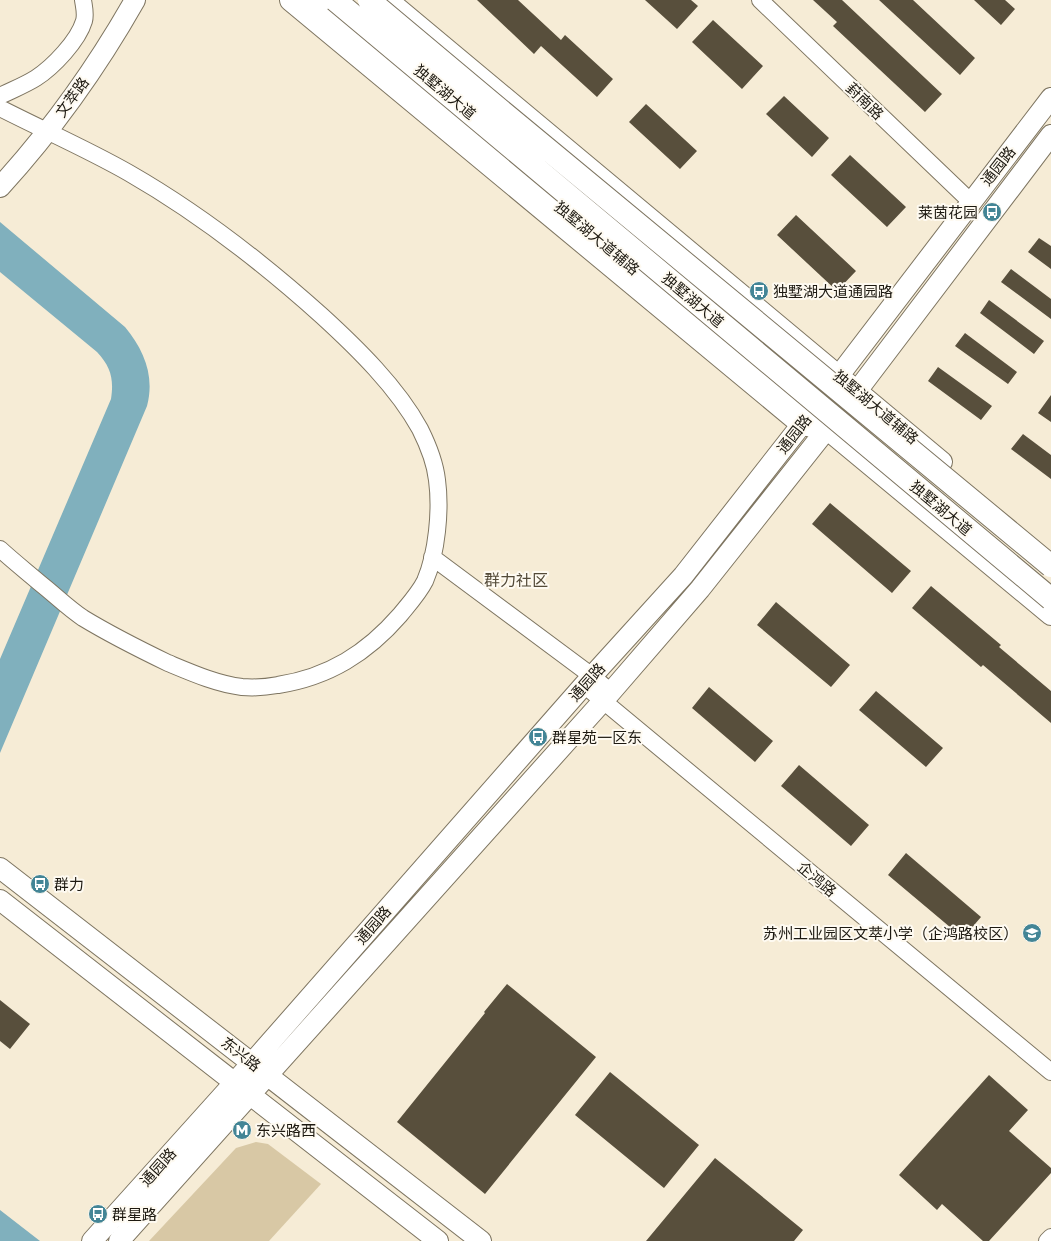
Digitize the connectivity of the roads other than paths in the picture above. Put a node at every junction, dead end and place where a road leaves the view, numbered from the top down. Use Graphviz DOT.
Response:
graph roads {
  1 [pos="83,0"];
  2 [pos="136,0"];
  3 [pos="291,0"];
  4 [pos="309,0"];
  5 [pos="335,0"];
  6 [pos="369,0"];
  7 [pos="388,0"];
  8 [pos="760,0"];
  9 [pos="0,96"];
  10 [pos="1051,98"];
  11 [pos="0,108"];
  12 [pos="48,130"];
  13 [pos="1051,135"];
  14 [pos="0,187"];
  15 [pos="971,202"];
  16 [pos="605,252"];
  17 [pos="632,283"];
  18 [pos="664,293"];
  19 [pos="839,376"];
  20 [pos="857,391"];
  21 [pos="822,398"];
  22 [pos="806,419"];
  23 [pos="834,421"];
  24 [pos="0,549"];
  25 [pos="1051,552"];
  26 [pos="432,557"];
  27 [pos="1051,566"];
  28 [pos="1051,599"];
  29 [pos="1051,615"];
  30 [pos="588,680"];
  31 [pos="606,696"];
  32 [pos="0,868"];
  33 [pos="0,900"];
  34 [pos="252,1063"];
  35 [pos="1051,1072"];
  36 [pos="268,1076"];
  37 [pos="234,1082"];
  38 [pos="251,1095"];
  39 [pos="1051,1237"];
  40 [pos="92,1241"];
  41 [pos="119,1241"];
  42 [pos="438,1241"];
  43 [pos="481,1241"];
  44 [pos="1047,1241"];
  1 -- 9 [label="street"];
  2 -- 12 [label="main road, 文萃路"];
  3 -- 16 [label="highway"];
  4 -- 16 [label="main road, 独墅湖大道辅路"];
  5 -- 28 [label="highway, 独墅湖大道, bridge"];
  6 -- 27 [label="highway, 独墅湖大道, bridge"];
  7 -- 19 [label="main road, 独墅湖大道辅路"];
  8 -- 15 [label="street, 葑南路"];
  10 -- 15 [label="main road, 通园路"];
  11 -- 12 [label="street"];
  12 -- 14 [label="main road, 文萃路"];
  12 -- 26 [label="street"];
  13 -- 20 [label="main road, 通园路"];
  15 -- 19 [label="main road, 通园路"];
  16 -- 17 [label="highway"];
  16 -- 18 [label="main road, 独墅湖大道辅路"];
  16 -- 21 [label="main road"];
  17 -- 18 [label="highway"];
  17 -- 22 [label="highway"];
  18 -- 22 [label="main road, 独墅湖大道辅路"];
  19 -- 20 [label="main road, 独墅湖大道辅路"];
  19 -- 21 [label="main road, 通园路"];
  20 -- 23 [label="main road, 通园路"];
  20 -- 25 [label="main road, 独墅湖大道辅路"];
  21 -- 22 [label="main road, 通园路"];
  21 -- 23 [label="main road"];
  22 -- 23 [label="highway"];
  22 -- 30 [label="main road, 通园路"];
  23 -- 29 [label="main road"];
  23 -- 31 [label="main road, 通园路"];
  24 -- 26 [label="street"];
  26 -- 30 [label="street, 企鸿路"];
  30 -- 31 [label="street, 企鸿路"];
  30 -- 34 [label="main road, 通园路"];
  31 -- 35 [label="street, 企鸿路"];
  31 -- 36 [label="main road, 通园路"];
  32 -- 34 [label="main road, 东兴路"];
  33 -- 37 [label="main road, 东兴路"];
  34 -- 36 [label="main road, 东兴路"];
  34 -- 37 [label="main road, 通园路"];
  36 -- 38 [label="main road, 通园路"];
  36 -- 43 [label="main road, 东兴路"];
  37 -- 38 [label="main road, 东兴路"];
  37 -- 40 [label="main road, 通园路"];
  38 -- 41 [label="main road, 通园路"];
  38 -- 42 [label="main road, 东兴路"];
  39 -- 44 [label="street"];
}
